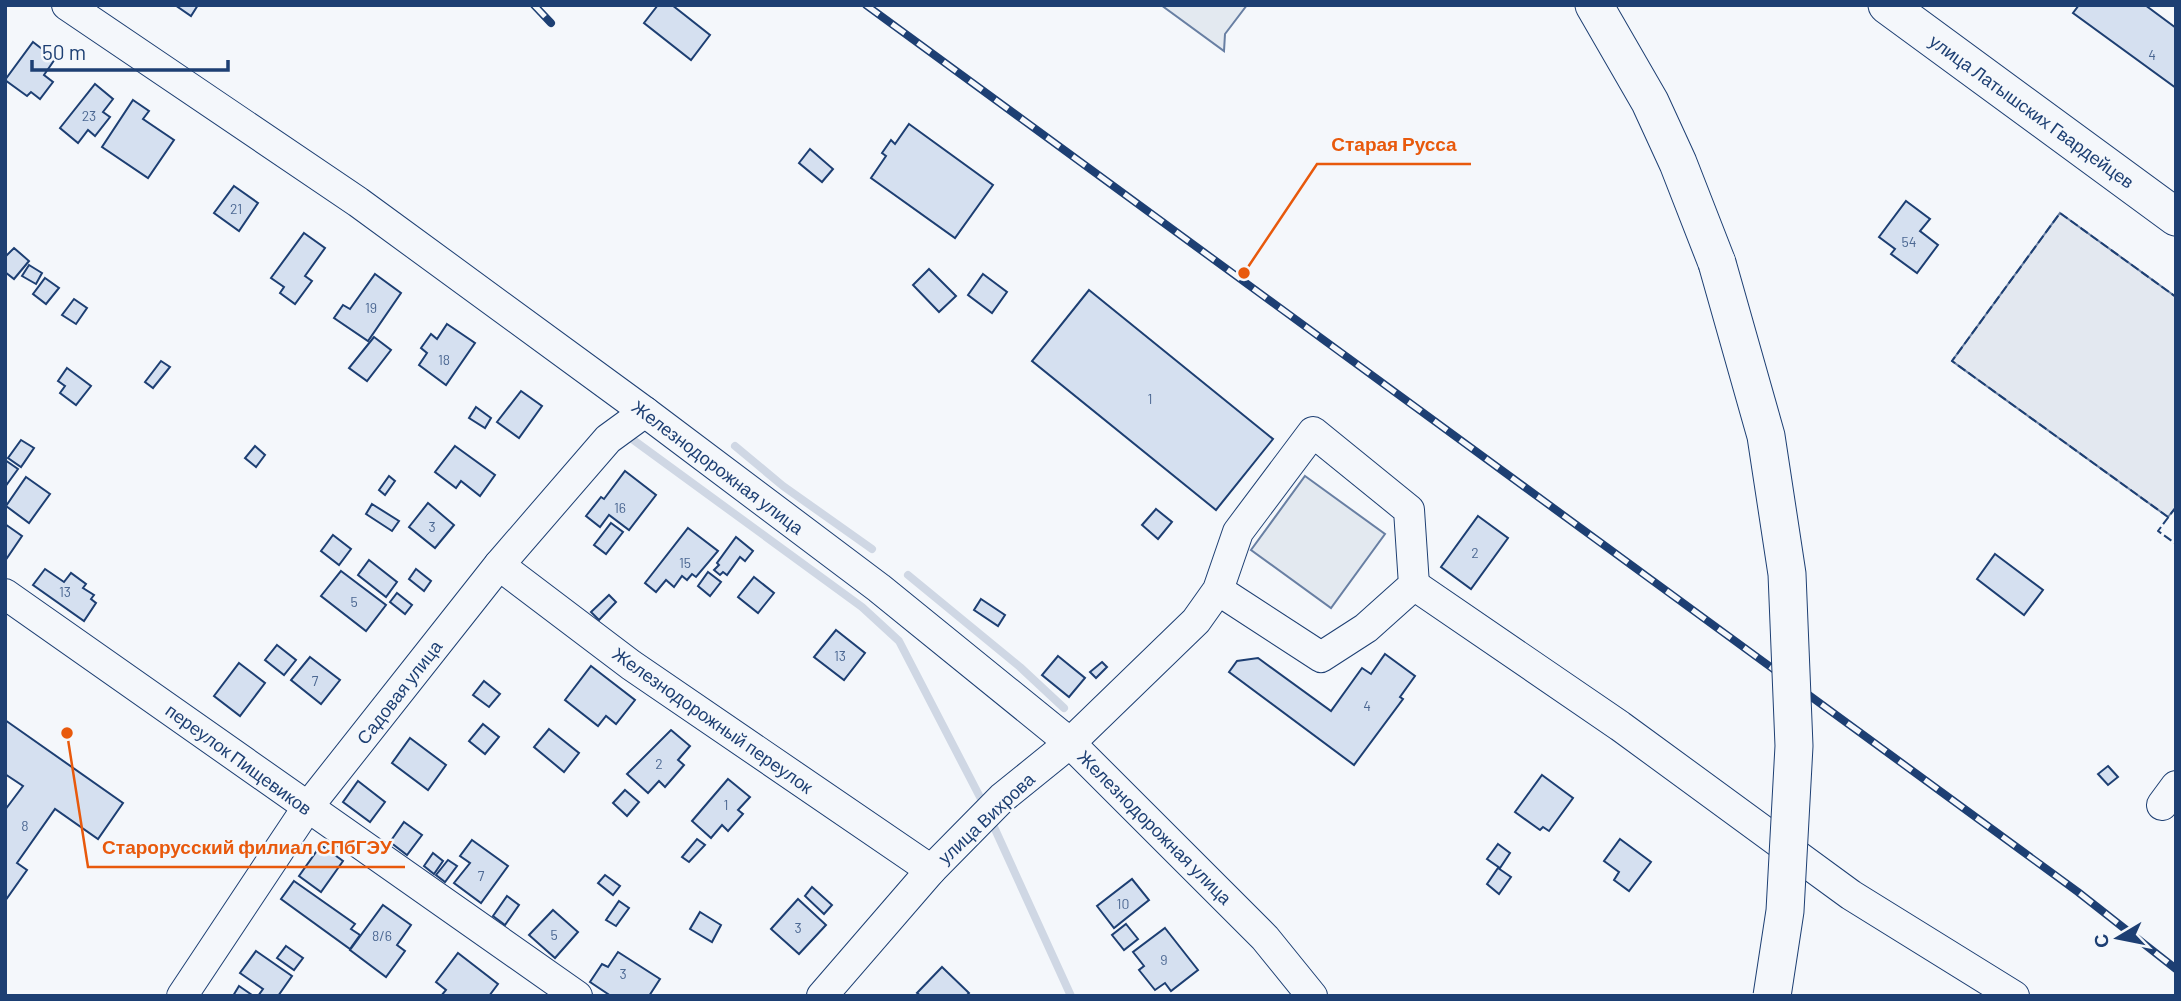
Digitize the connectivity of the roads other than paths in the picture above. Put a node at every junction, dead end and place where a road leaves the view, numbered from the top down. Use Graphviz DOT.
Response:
graph roads {
  1 [pos="68,5"];
  2 [pos="1594,5"];
  3 [pos="1887,5"];
  4 [pos="2176,217"];
  5 [pos="645,412"];
  6 [pos="499,565"];
  7 [pos="1414,585"];
  8 [pos="1218,590"];
  9 [pos="5,594"];
  10 [pos="1070,743"];
  11 [pos="307,808"];
  12 [pos="931,870"];
  13 [pos="182,996"];
  14 [pos="577,996"];
  15 [pos="822,996"];
  16 [pos="1312,996"];
  17 [pos="1772,996"];
  18 [pos="2014,996"];
  1 -- 5 [label="street, Железнодорожная улица"];
  2 -- 17 [label="main road, bridge"];
  3 -- 4 [label="main road, улица Латышских Гвардейцев"];
  5 -- 6 [label="street, Садовая улица"];
  5 -- 10 [label="street, Железнодорожная улица"];
  6 -- 11 [label="street, Садовая улица"];
  6 -- 12 [label="street, Железнодорожный переулок"];
  7 -- 8 [label="street"];
  7 -- 8 [label="street"];
  7 -- 18 [label="street"];
  8 -- 10 [label="street, улица Вихрова"];
  9 -- 11 [label="street, переулок Пищевиков"];
  10 -- 12 [label="street, улица Вихрова"];
  10 -- 16 [label="street, Железнодорожная улица"];
  11 -- 13 [label="street, Садовая улица"];
  11 -- 14 [label="street, переулок Пищевиков"];
  12 -- 15 [label="street, улица Вихрова"];
}
